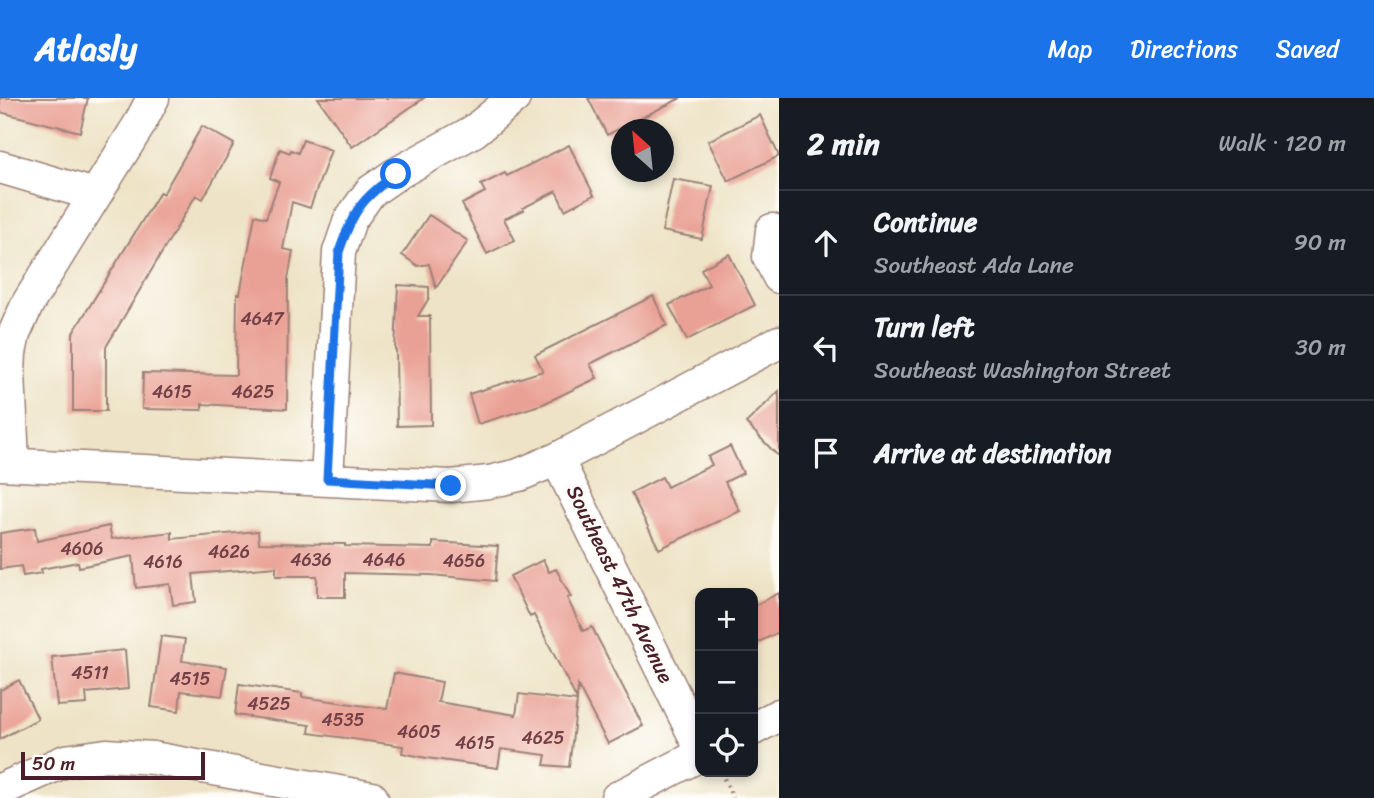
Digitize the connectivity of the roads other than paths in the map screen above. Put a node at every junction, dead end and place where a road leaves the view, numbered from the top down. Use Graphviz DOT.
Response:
graph roads {
  1 [pos="153,98"];
  2 [pos="514,98"];
  3 [pos="0,167"];
  4 [pos="95,195"];
  5 [pos="772,230"];
  6 [pos="779,277"];
  7 [pos="779,342"];
  8 [pos="557,459"];
  9 [pos="7,464"];
  10 [pos="327,479"];
  11 [pos="779,715"];
  12 [pos="758,726"];
  13 [pos="695,737"];
  14 [pos="695,758"];
  15 [pos="0,790"];
  16 [pos="363,797"];
  17 [pos="617,798"];
  1 -- 4 [label="street"];
  2 -- 10 [label="street"];
  3 -- 4 [label="street"];
  4 -- 9 [label="street"];
  5 -- 6 [label="street"];
  7 -- 8 [label="street"];
  8 -- 10 [label="street"];
  8 -- 13 [label="street, Southeast 47th Avenue"];
  9 -- 10 [label="street"];
  11 -- 12 [label="street"];
  14 -- 17 [label="street"];
  15 -- 16 [label="street"];
}
